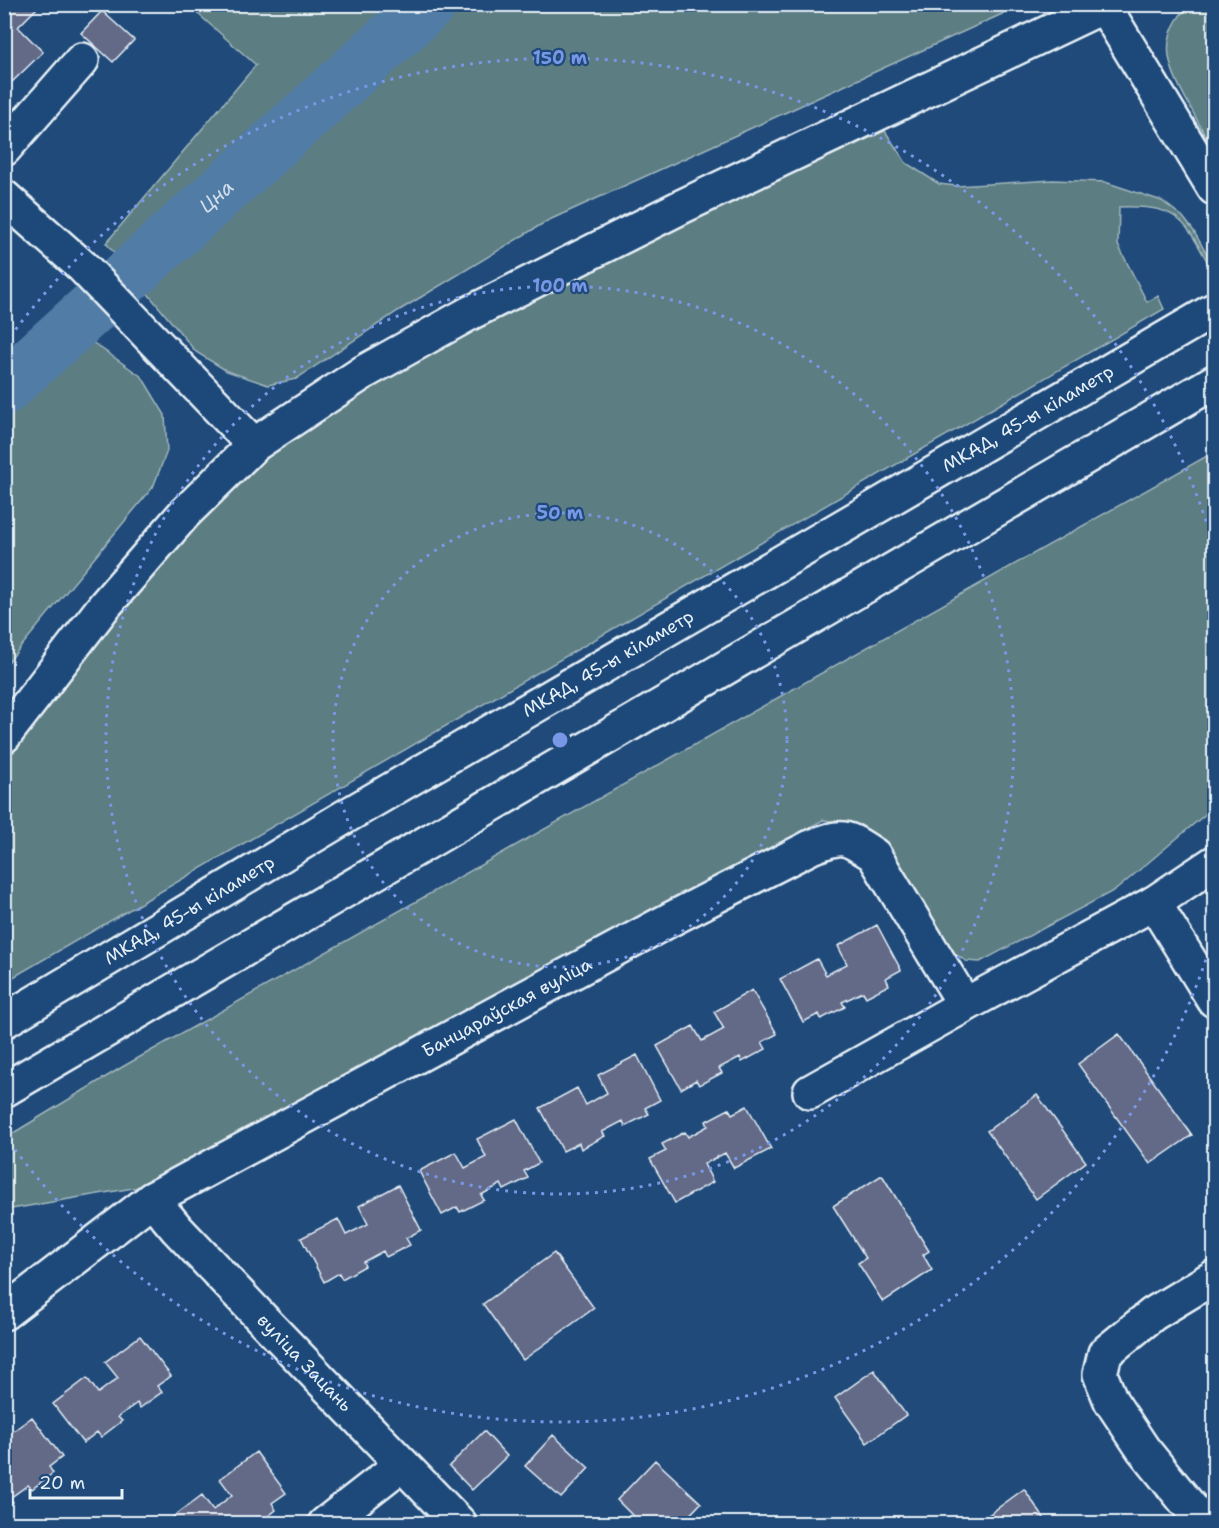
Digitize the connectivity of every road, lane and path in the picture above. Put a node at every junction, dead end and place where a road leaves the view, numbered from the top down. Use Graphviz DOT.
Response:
graph roads {
  1 [pos="1105,5"];
  2 [pos="82,60"];
  3 [pos="4,149"];
  4 [pos="1215,188"];
  5 [pos="4,197"];
  6 [pos="1215,310"];
  7 [pos="1215,382"];
  8 [pos="254,445"];
  9 [pos="4,736"];
  10 [pos="1215,863"];
  11 [pos="1154,903"];
  12 [pos="1215,1000"];
  13 [pos="965,1005"];
  14 [pos="4,1021"];
  15 [pos="4,1090"];
  16 [pos="810,1092"];
  17 [pos="152,1199"];
  18 [pos="1215,1277"];
  19 [pos="4,1313"];
  20 [pos="402,1464"];
  21 [pos="325,1524"];
  22 [pos="460,1524"];
  23 [pos="1204,1524"];
  1 -- 4 [label="main road"];
  1 -- 8 [label="main road"];
  2 -- 3 [label="main road"];
  5 -- 8 [label="main road"];
  6 -- 14 [label="main road, МКАД, 45-ы кіламетр"];
  7 -- 15 [label="main road"];
  8 -- 9 [label="main road"];
  10 -- 11 [label="main road"];
  11 -- 12 [label="main road"];
  11 -- 13 [label="main road"];
  13 -- 16 [label="main road"];
  13 -- 17 [label="main road, Банцараўская вуліца"];
  17 -- 19 [label="main road, Банцараўская вуліца"];
  17 -- 20 [label="main road, вуліца Зацань"];
  18 -- 23 [label="main road"];
  20 -- 21 [label="main road"];
  20 -- 22 [label="main road, вуліца Зацань"];
}
